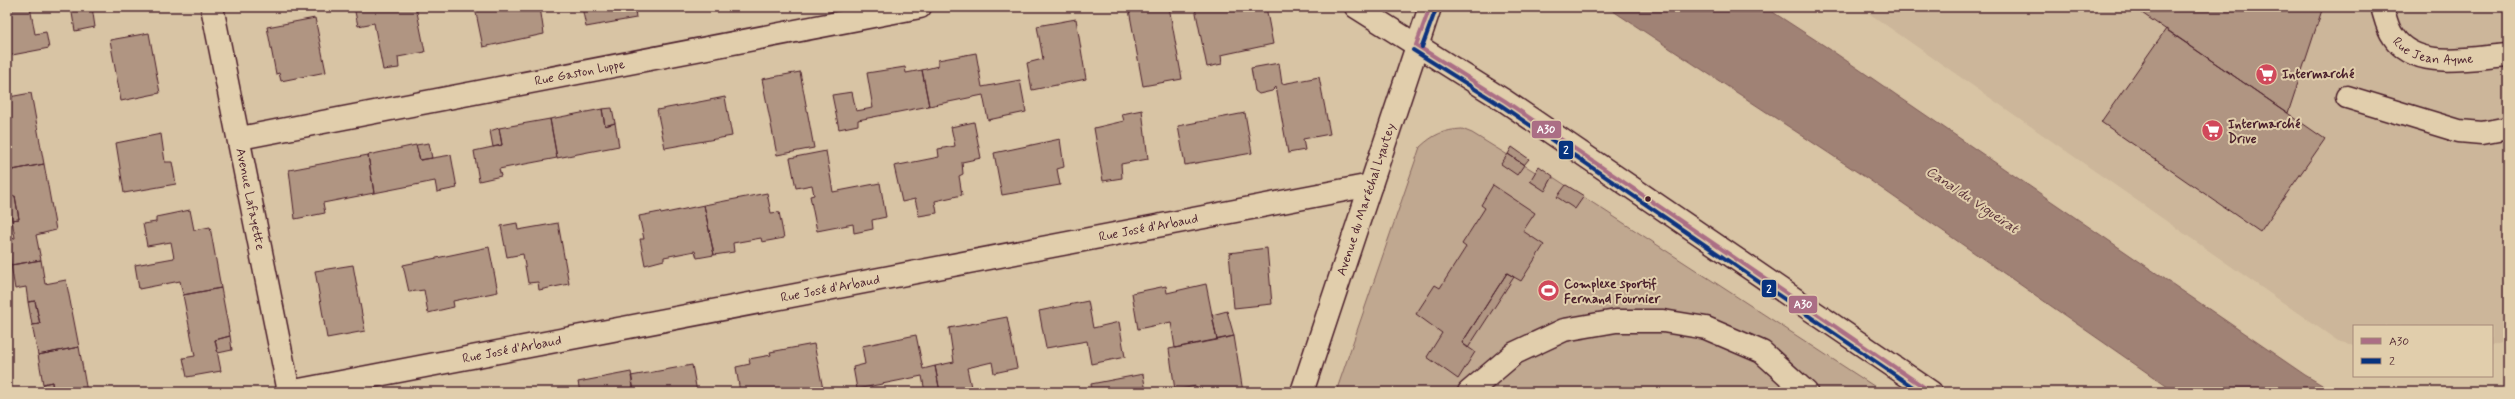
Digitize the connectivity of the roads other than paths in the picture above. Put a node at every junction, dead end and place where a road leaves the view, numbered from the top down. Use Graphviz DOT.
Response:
graph roads {
  1 [pos="212,7"];
  2 [pos="920,7"];
  3 [pos="1356,7"];
  4 [pos="1430,7"];
  5 [pos="2382,7"];
  6 [pos="1416,45"];
  7 [pos="2508,55"];
  8 [pos="2347,97"];
  9 [pos="2508,128"];
  10 [pos="240,138"];
  11 [pos="1371,185"];
  12 [pos="289,392"];
  13 [pos="1302,392"];
  14 [pos="1469,392"];
  15 [pos="1806,392"];
  16 [pos="1931,392"];
  1 -- 10 [label="street, Avenue Lafayette"];
  2 -- 10 [label="street, Rue Gaston Luppe"];
  3 -- 6 [label="street"];
  4 -- 6 [label="street, Avenue du Maréchal Lyautey"];
  5 -- 7 [label="street, Rue Jean Ayme"];
  6 -- 11 [label="street, Avenue du Maréchal Lyautey"];
  6 -- 16 [label="street"];
  8 -- 9 [label="street"];
  10 -- 12 [label="street, Avenue Lafayette"];
  11 -- 12 [label="street, Rue José d'Arbaud"];
  11 -- 13 [label="street, Avenue du Maréchal Lyautey"];
  14 -- 15 [label="street"];
}
